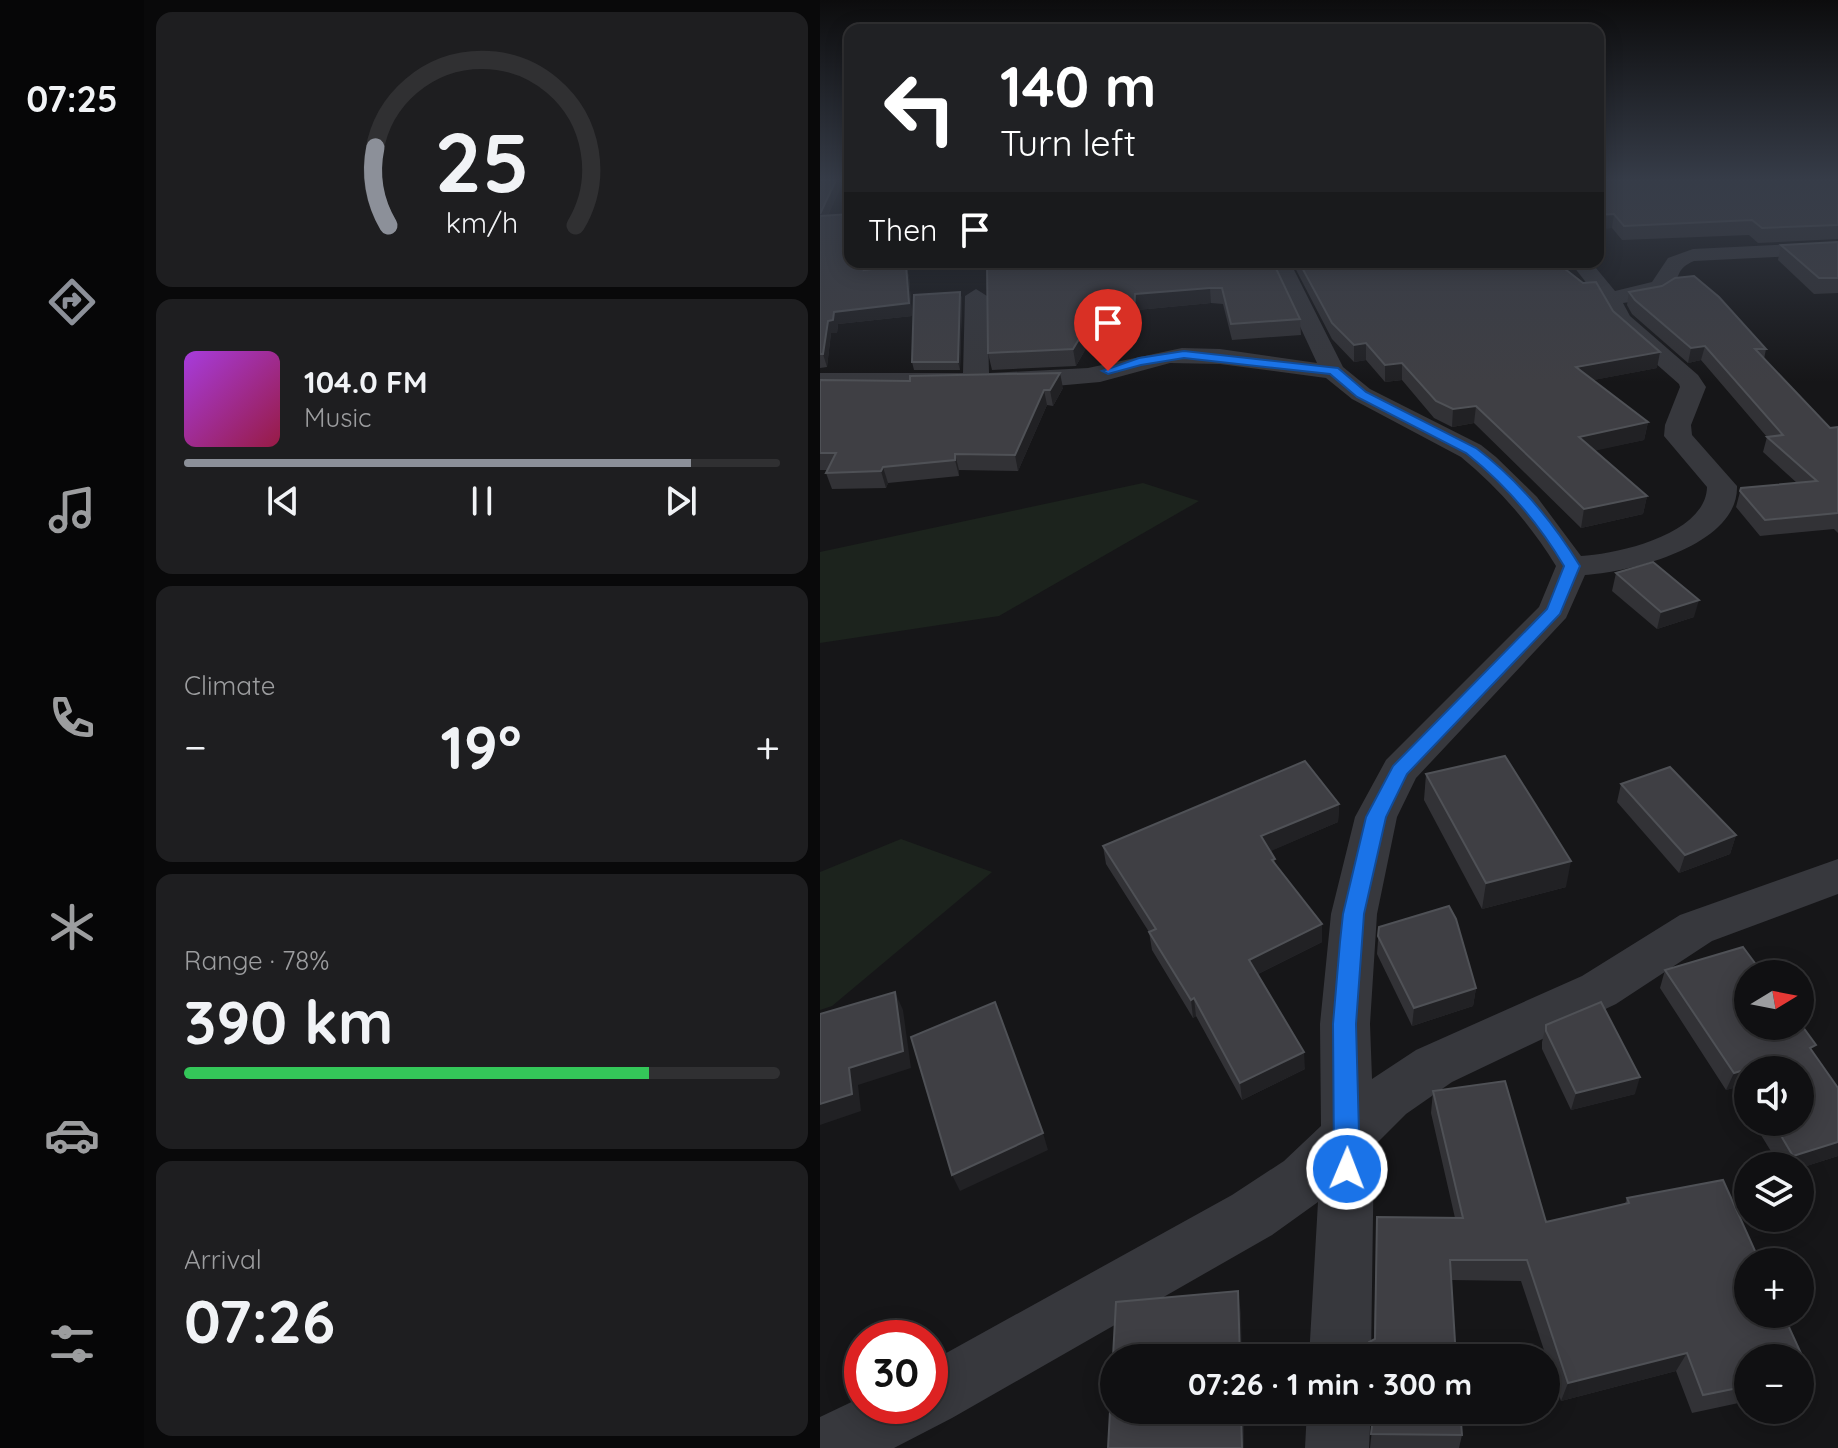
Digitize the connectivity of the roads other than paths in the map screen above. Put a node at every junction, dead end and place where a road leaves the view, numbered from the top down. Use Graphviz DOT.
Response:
graph roads {
  1 [pos="1838,248"];
  2 [pos="1283,268"];
  3 [pos="1585,268"];
  4 [pos="976,296"];
  5 [pos="1609,298"];
  6 [pos="1333,371"];
  7 [pos="976,378"];
  8 [pos="820,381"];
  9 [pos="1572,566"];
  10 [pos="1838,876"];
  11 [pos="1348,1137"];
  12 [pos="1341,1344"];
  13 [pos="948,1386"];
  14 [pos="875,1424"];
  15 [pos="1338,1424"];
  16 [pos="826,1448"];
  17 [pos="1337,1448"];
  1 -- 5 [label="street"];
  2 -- 6 [label="street"];
  3 -- 5 [label="street"];
  4 -- 7 [label="street"];
  5 -- 9 [label="street"];
  6 -- 7 [label="street"];
  6 -- 9 [label="street"];
  7 -- 8 [label="street"];
  9 -- 11 [label="street"];
  10 -- 11 [label="street"];
  11 -- 12 [label="street"];
  11 -- 13 [label="street"];
  14 -- 16 [label="street"];
  15 -- 17 [label="street"];
}
